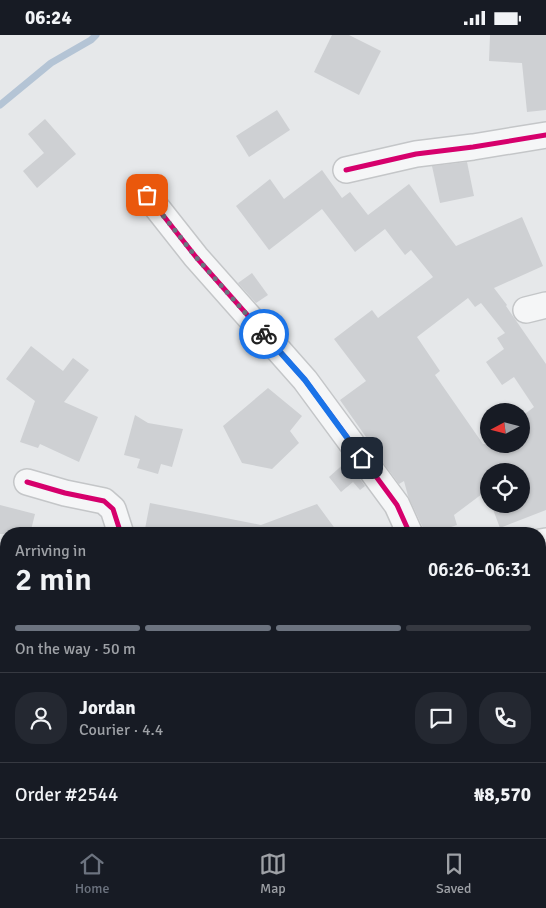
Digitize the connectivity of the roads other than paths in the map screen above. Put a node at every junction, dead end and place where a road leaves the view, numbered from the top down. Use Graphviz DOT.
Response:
graph roads {
  1 [pos="546,135"];
  2 [pos="346,170"];
  3 [pos="147,195"];
  4 [pos="27,482"];
  5 [pos="119,527"];
  6 [pos="407,527"];
  1 -- 2 [label="street"];
  3 -- 6 [label="street"];
  4 -- 5 [label="street"];
}
